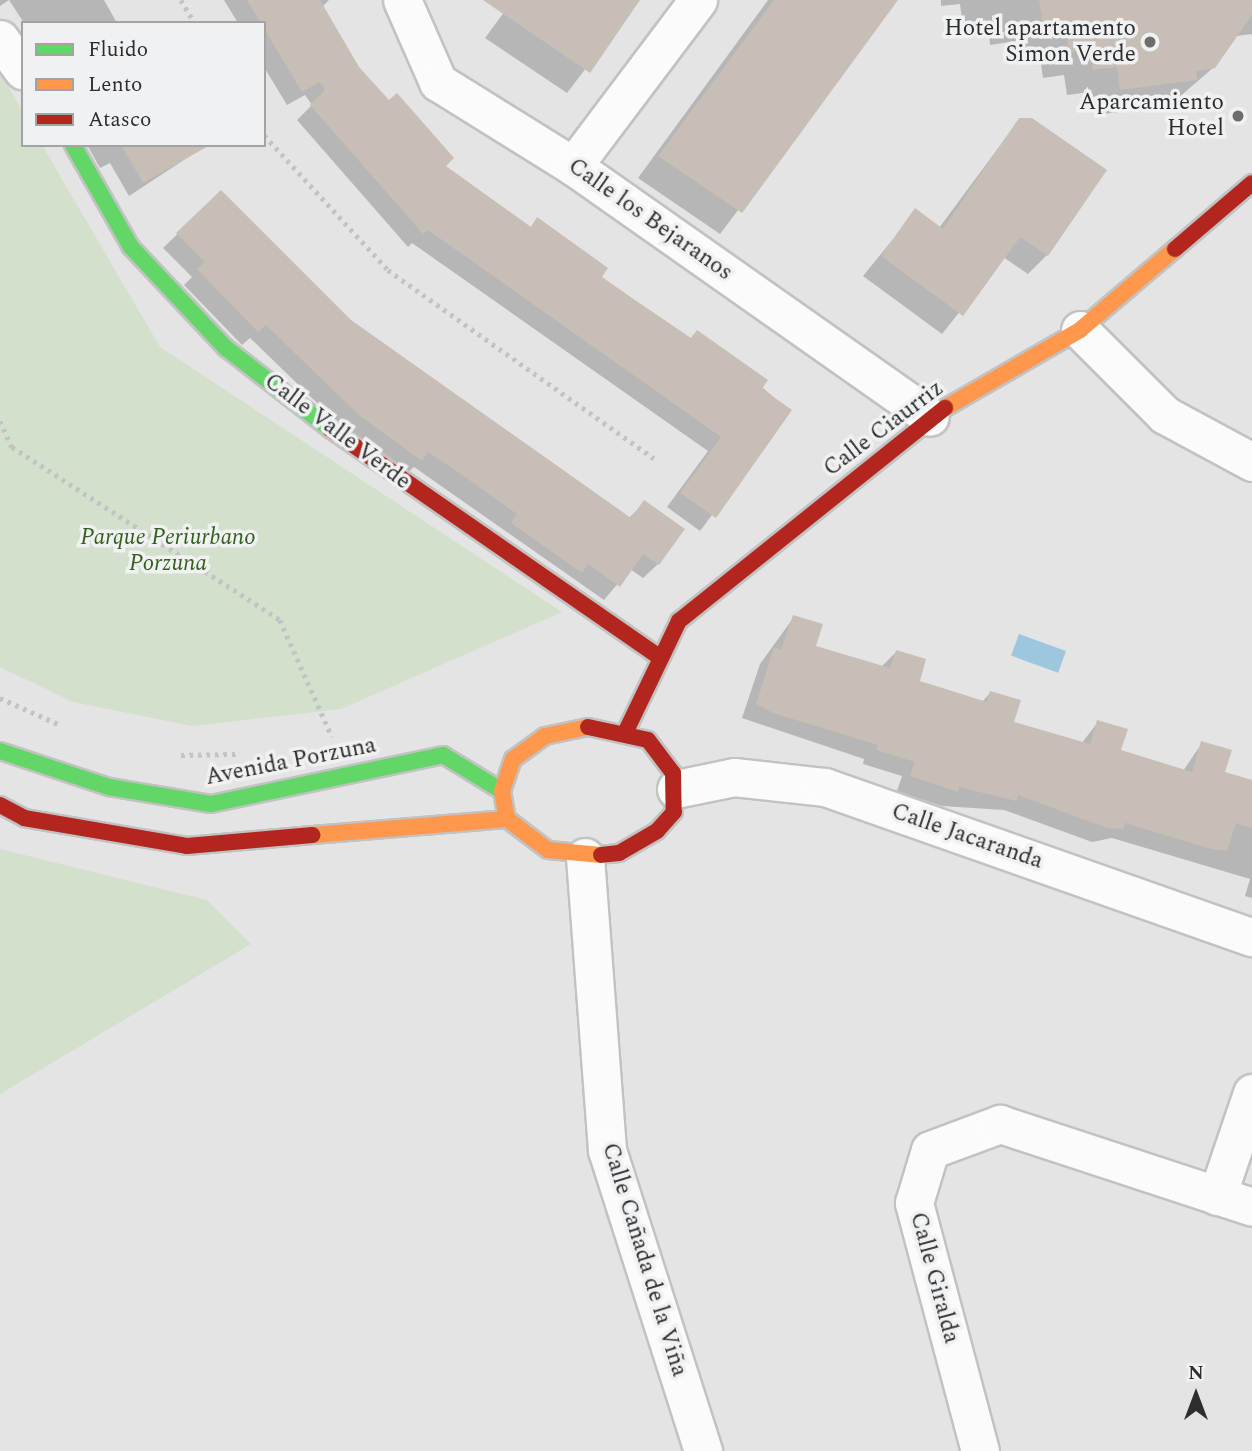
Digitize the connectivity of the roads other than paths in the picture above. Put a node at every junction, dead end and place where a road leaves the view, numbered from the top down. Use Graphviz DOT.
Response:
graph roads {
  1 [pos="402,0"];
  2 [pos="698,0"];
  3 [pos="0,39"];
  4 [pos="21,68"];
  5 [pos="74,147"];
  6 [pos="573,166"];
  7 [pos="1252,183"];
  8 [pos="1080,330"];
  9 [pos="930,417"];
  10 [pos="1252,463"];
  11 [pos="661,658"];
  12 [pos="626,731"];
  13 [pos="0,751"];
  14 [pos="676,789"];
  15 [pos="502,792"];
  16 [pos="0,805"];
  17 [pos="507,819"];
  18 [pos="584,857"];
  19 [pos="1252,937"];
  20 [pos="1252,1093"];
  21 [pos="1217,1196"];
  22 [pos="1252,1207"];
  23 [pos="702,1451"];
  24 [pos="980,1451"];
  1 -- 6 [label="street, Calle los Bejaranos"];
  2 -- 6 [label="street"];
  3 -- 4 [label="street"];
  5 -- 11 [label="street, Calle Valle Verde"];
  6 -- 9 [label="street, Calle los Bejaranos"];
  7 -- 8 [label="street, Calle Ciaurriz"];
  8 -- 9 [label="street, Calle Ciaurriz"];
  8 -- 10 [label="street"];
  9 -- 11 [label="street, Calle Ciaurriz"];
  11 -- 12 [label="street, Calle Ciaurriz"];
  12 -- 14 [label="street"];
  12 -- 15 [label="street"];
  13 -- 15 [label="street, Avenida Porzuna"];
  14 -- 18 [label="street"];
  14 -- 19 [label="street, Calle Jacaranda"];
  15 -- 17 [label="street"];
  16 -- 17 [label="street"];
  17 -- 18 [label="street"];
  18 -- 23 [label="street, Calle Cañada de la Viña"];
  20 -- 21 [label="street"];
  21 -- 22 [label="street, Calle Giralda"];
  21 -- 24 [label="street, Calle Giralda"];
}
